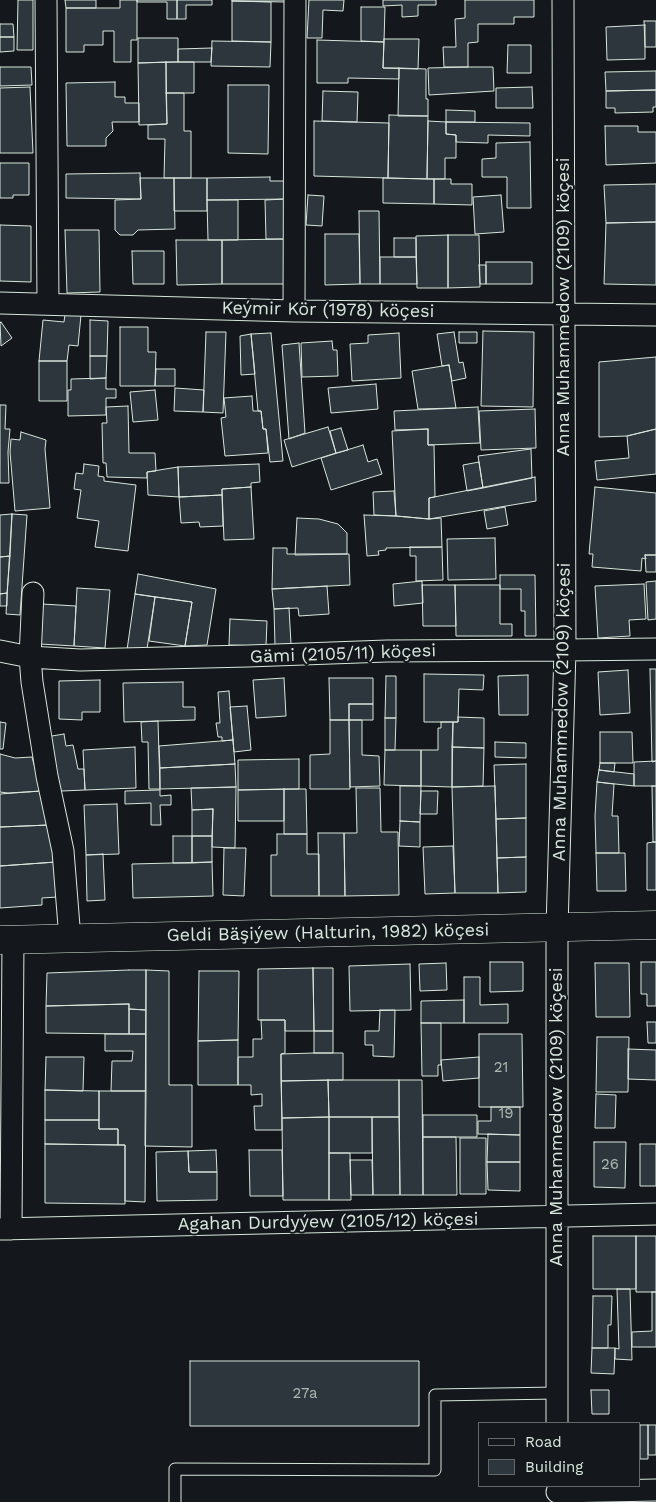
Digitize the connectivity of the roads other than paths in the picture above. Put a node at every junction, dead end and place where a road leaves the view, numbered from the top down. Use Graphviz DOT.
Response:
graph roads {
  1 [pos="46,0"];
  2 [pos="295,0"];
  3 [pos="564,0"];
  4 [pos="0,303"];
  5 [pos="48,304"];
  6 [pos="294,311"];
  7 [pos="565,314"];
  8 [pos="656,315"];
  9 [pos="33,593"];
  10 [pos="656,648"];
  11 [pos="565,650"];
  12 [pos="0,651"];
  13 [pos="30,657"];
  14 [pos="656,925"];
  15 [pos="557,928"];
  16 [pos="70,939"];
  17 [pos="7,940"];
  18 [pos="656,1214"];
  19 [pos="557,1216"];
  20 [pos="6,1229"];
  21 [pos="557,1393"];
  22 [pos="557,1422"];
  23 [pos="656,1490"];
  24 [pos="557,1493"];
  25 [pos="175,1502"];
  1 -- 5 [label="street"];
  2 -- 6 [label="street"];
  3 -- 7 [label="street, Anna Muhammedow (2109) köçesi"];
  4 -- 5 [label="street, Keýmir Kör (1978) köçesi"];
  5 -- 6 [label="street, Keýmir Kör (1978) köçesi"];
  6 -- 7 [label="street, Keýmir Kör (1978) köçesi"];
  7 -- 8 [label="street, Keýmir Kör (1978) köçesi"];
  7 -- 11 [label="street, Anna Muhammedow (2109) köçesi"];
  9 -- 13 [label="street"];
  10 -- 11 [label="street, Gämi (2105/11) köçesi"];
  11 -- 13 [label="street, Gämi (2105/11) köçesi"];
  11 -- 15 [label="street, Anna Muhammedow (2109) köçesi"];
  12 -- 13 [label="street, Gämi (2105/11) köçesi"];
  13 -- 16 [label="street"];
  14 -- 15 [label="street, Geldi Bäşiýew (Halturin, 1982) köçesi"];
  15 -- 16 [label="street, Geldi Bäşiýew (Halturin, 1982) köçesi"];
  15 -- 19 [label="street, Anna Muhammedow (2109) köçesi"];
  16 -- 17 [label="street, Geldi Bäşiýew (Halturin, 1982) köçesi"];
  17 -- 20 [label="street"];
  18 -- 19 [label="street, Agahan Durdyýew (2105/12) köçesi"];
  19 -- 20 [label="street, Agahan Durdyýew (2105/12) köçesi"];
  19 -- 21 [label="street, Anna Muhammedow (2109) köçesi"];
  21 -- 22 [label="street, Anna Muhammedow (2109) köçesi"];
  21 -- 25 [label="lane"];
  23 -- 24 [label="street"];
}
